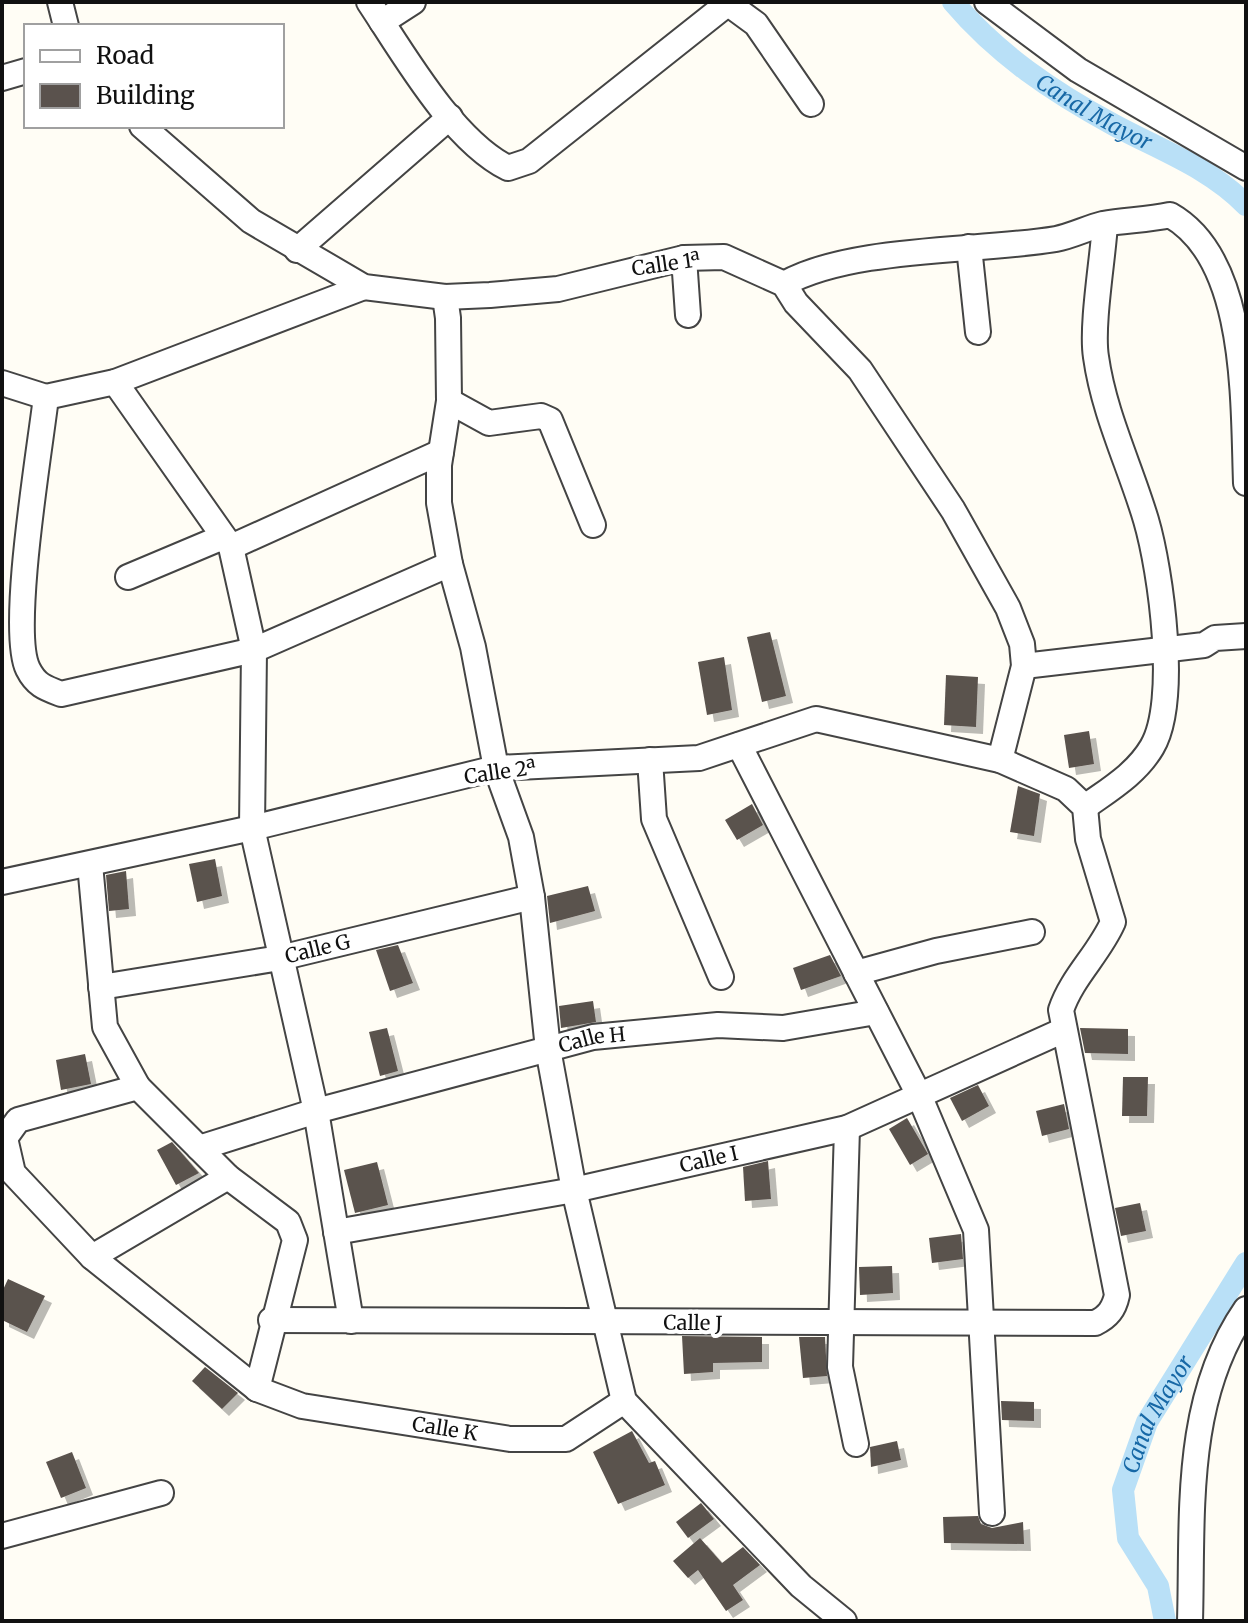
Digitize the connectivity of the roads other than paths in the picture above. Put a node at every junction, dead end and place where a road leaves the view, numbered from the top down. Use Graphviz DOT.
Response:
graph roads {
  1 [pos="60,2"];
  2 [pos="413,2"];
  3 [pos="987,2"];
  4 [pos="727,3"];
  5 [pos="376,12"];
  6 [pos="66,24"];
  7 [pos="24,72"];
  8 [pos="2,78"];
  9 [pos="811,104"];
  10 [pos="450,117"];
  11 [pos="144,128"];
  12 [pos="1246,168"];
  13 [pos="1105,224"];
  14 [pos="969,247"];
  15 [pos="297,250"];
  16 [pos="684,258"];
  17 [pos="784,284"];
  18 [pos="364,287"];
  19 [pos="445,297"];
  20 [pos="688,315"];
  21 [pos="978,332"];
  22 [pos="115,382"];
  23 [pos="2,383"];
  24 [pos="46,397"];
  25 [pos="449,401"];
  26 [pos="441,452"];
  27 [pos="1246,483"];
  28 [pos="593,525"];
  29 [pos="227,542"];
  30 [pos="450,564"];
  31 [pos="128,577"];
  32 [pos="11,620"];
  33 [pos="1246,636"];
  34 [pos="1165,647"];
  35 [pos="254,650"];
  36 [pos="1024,666"];
  37 [pos="739,745"];
  38 [pos="650,760"];
  39 [pos="1000,760"];
  40 [pos="496,768"];
  41 [pos="1085,807"];
  42 [pos="252,828"];
  43 [pos="90,864"];
  44 [pos="2,882"];
  45 [pos="532,897"];
  46 [pos="1032,932"];
  47 [pos="280,958"];
  48 [pos="856,973"];
  49 [pos="721,977"];
  50 [pos="101,987"];
  51 [pos="876,1012"];
  52 [pos="1064,1030"];
  53 [pos="548,1049"];
  54 [pos="138,1087"];
  55 [pos="919,1095"];
  56 [pos="316,1111"];
  57 [pos="847,1128"];
  58 [pos="199,1148"];
  59 [pos="228,1177"];
  60 [pos="574,1190"];
  61 [pos="336,1232"];
  62 [pos="92,1257"];
  63 [pos="1246,1309"];
  64 [pos="271,1320"];
  65 [pos="351,1321"];
  66 [pos="604,1322"];
  67 [pos="981,1323"];
  68 [pos="841,1324"];
  69 [pos="257,1389"];
  70 [pos="624,1401"];
  71 [pos="856,1444"];
  72 [pos="161,1493"];
  73 [pos="992,1513"];
  74 [pos="2,1536"];
  75 [pos="844,1621"];
  76 [pos="1190,1621"];
  1 -- 6 [label="street"];
  2 -- 5 [label="street"];
  3 -- 12 [label="street"];
  4 -- 9 [label="street"];
  4 -- 10 [label="street"];
  5 -- 10 [label="street"];
  7 -- 8 [label="street"];
  10 -- 15 [label="street"];
  11 -- 15 [label="street, Calle 1ª"];
  13 -- 14 [label="street"];
  13 -- 27 [label="street"];
  13 -- 34 [label="street"];
  14 -- 17 [label="street"];
  14 -- 21 [label="street"];
  15 -- 18 [label="street, Calle 1ª"];
  16 -- 17 [label="street, Calle 1ª"];
  16 -- 19 [label="street, Calle 1ª"];
  16 -- 20 [label="street"];
  17 -- 36 [label="street, Calle 1ª"];
  18 -- 19 [label="street, Calle 1ª"];
  18 -- 22 [label="street"];
  19 -- 25 [label="street"];
  22 -- 24 [label="street"];
  22 -- 29 [label="street"];
  23 -- 24 [label="street"];
  24 -- 32 [label="street"];
  25 -- 26 [label="street"];
  25 -- 28 [label="street"];
  26 -- 29 [label="street"];
  26 -- 30 [label="street"];
  29 -- 31 [label="street"];
  29 -- 35 [label="street"];
  30 -- 35 [label="street"];
  30 -- 40 [label="street"];
  32 -- 35 [label="street"];
  33 -- 34 [label="street"];
  34 -- 36 [label="street"];
  34 -- 41 [label="street"];
  35 -- 42 [label="street"];
  36 -- 39 [label="street, Calle 1ª"];
  37 -- 38 [label="street, Calle 2ª"];
  37 -- 39 [label="street, Calle 2ª"];
  37 -- 48 [label="street"];
  38 -- 40 [label="street, Calle 2ª"];
  38 -- 49 [label="street"];
  39 -- 41 [label="street, Calle 2ª"];
  40 -- 42 [label="street, Calle 2ª"];
  40 -- 45 [label="street"];
  41 -- 52 [label="street"];
  42 -- 43 [label="street, Calle 2ª"];
  42 -- 47 [label="street"];
  43 -- 44 [label="street, Calle 2ª"];
  43 -- 50 [label="street"];
  45 -- 47 [label="street, Calle G"];
  45 -- 53 [label="street"];
  46 -- 48 [label="street"];
  47 -- 50 [label="street, Calle G"];
  47 -- 56 [label="street"];
  48 -- 51 [label="street"];
  50 -- 54 [label="street"];
  51 -- 53 [label="street, Calle H"];
  51 -- 55 [label="street"];
  52 -- 55 [label="street, Calle I"];
  52 -- 67 [label="street, Calle J"];
  53 -- 56 [label="street, Calle H"];
  53 -- 60 [label="street"];
  54 -- 58 [label="street"];
  54 -- 62 [label="street, Calle K"];
  55 -- 57 [label="street, Calle I"];
  55 -- 67 [label="street"];
  56 -- 58 [label="street, Calle H"];
  56 -- 61 [label="street"];
  57 -- 60 [label="street, Calle I"];
  57 -- 68 [label="street"];
  58 -- 59 [label="street"];
  59 -- 62 [label="street"];
  59 -- 64 [label="street"];
  60 -- 61 [label="street, Calle I"];
  60 -- 66 [label="street"];
  61 -- 65 [label="street"];
  62 -- 69 [label="street, Calle K"];
  63 -- 76 [label="street"];
  64 -- 65 [label="street, Calle J"];
  64 -- 69 [label="street"];
  65 -- 66 [label="street, Calle J"];
  66 -- 68 [label="street, Calle J"];
  66 -- 70 [label="street"];
  67 -- 68 [label="street, Calle J"];
  67 -- 73 [label="street"];
  68 -- 71 [label="street"];
  69 -- 70 [label="street, Calle K"];
  70 -- 75 [label="street"];
  72 -- 74 [label="street"];
}
